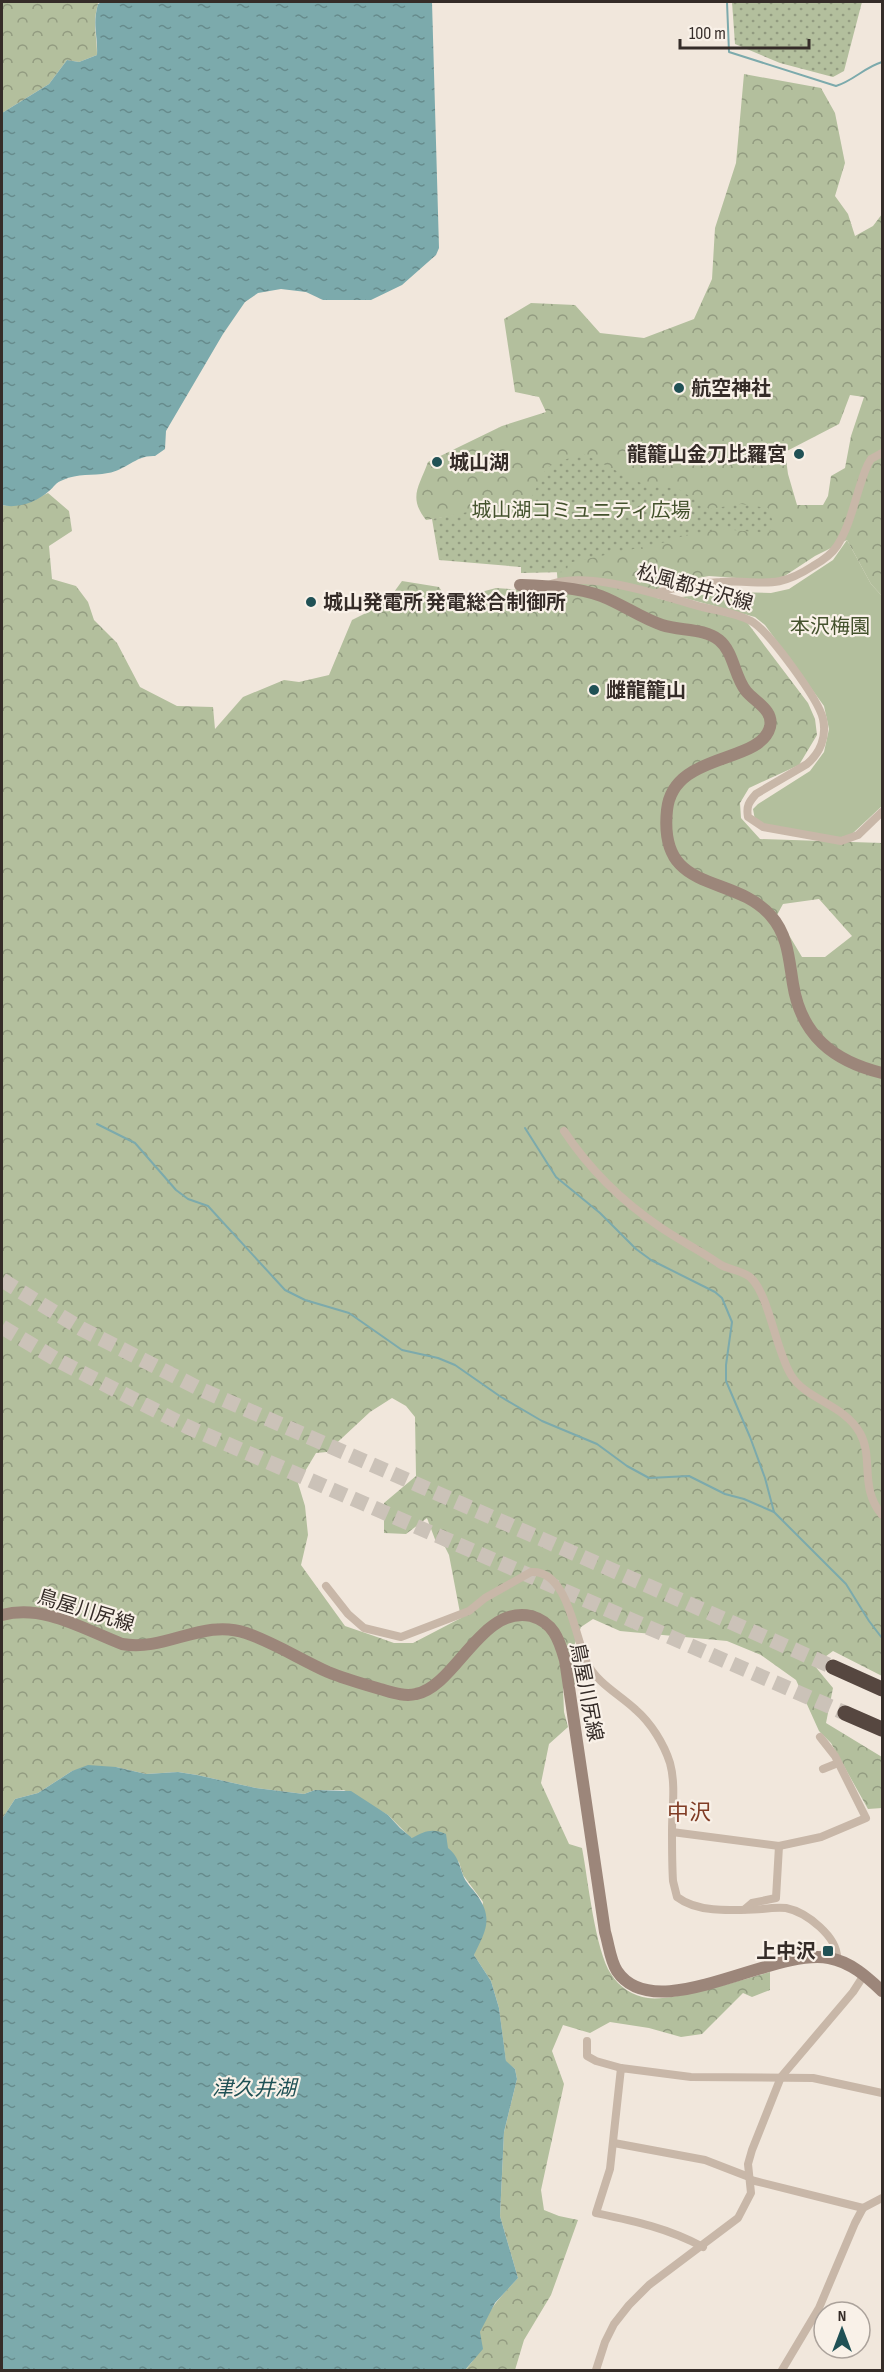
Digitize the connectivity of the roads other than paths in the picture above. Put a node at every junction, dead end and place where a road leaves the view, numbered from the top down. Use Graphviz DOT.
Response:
graph roads {
  1 [pos="882,453"];
  2 [pos="520,585"];
  3 [pos="546,586"];
  4 [pos="656,593"];
  5 [pos="882,812"];
  6 [pos="882,1072"];
  7 [pos="564,1131"];
  8 [pos="882,1515"];
  9 [pos="326,1586"];
  10 [pos="2,1615"];
  11 [pos="833,1667"];
  12 [pos="882,1689"];
  13 [pos="845,1713"];
  14 [pos="882,1729"];
  15 [pos="820,1737"];
  16 [pos="838,1763"];
  17 [pos="823,1769"];
  18 [pos="672,1832"];
  19 [pos="780,1846"];
  20 [pos="744,1910"];
  21 [pos="837,1960"];
  22 [pos="864,1975"];
  23 [pos="882,1991"];
  24 [pos="587,2042"];
  25 [pos="621,2068"];
  26 [pos="781,2077"];
  27 [pos="882,2093"];
  28 [pos="614,2143"];
  29 [pos="750,2179"];
  30 [pos="881,2201"];
  31 [pos="863,2208"];
  32 [pos="703,2247"];
  33 [pos="596,2370"];
  34 [pos="782,2370"];
  1 -- 4 [label="street"];
  2 -- 3 [label="main road, 松風都井沢線"];
  3 -- 4 [label="street, 松風都井沢線"];
  3 -- 6 [label="main road, 松風都井沢線"];
  4 -- 5 [label="street, 松風都井沢線"];
  7 -- 8 [label="street"];
  9 -- 18 [label="street"];
  10 -- 21 [label="main road, 鳥屋川尻線"];
  11 -- 12 [label="highway"];
  13 -- 14 [label="highway"];
  15 -- 16 [label="street"];
  16 -- 17 [label="street"];
  16 -- 19 [label="street"];
  18 -- 19 [label="street"];
  18 -- 20 [label="street"];
  19 -- 20 [label="street"];
  20 -- 21 [label="street"];
  21 -- 22 [label="main road, 鳥屋川尻線"];
  22 -- 23 [label="main road, 鳥屋川尻線"];
  22 -- 26 [label="street"];
  24 -- 25 [label="street"];
  25 -- 26 [label="street"];
  25 -- 28 [label="street"];
  26 -- 27 [label="street"];
  26 -- 29 [label="street"];
  28 -- 29 [label="street"];
  28 -- 32 [label="street"];
  29 -- 31 [label="street"];
  29 -- 32 [label="street"];
  30 -- 31 [label="street"];
  31 -- 34 [label="street"];
  32 -- 33 [label="street"];
}
